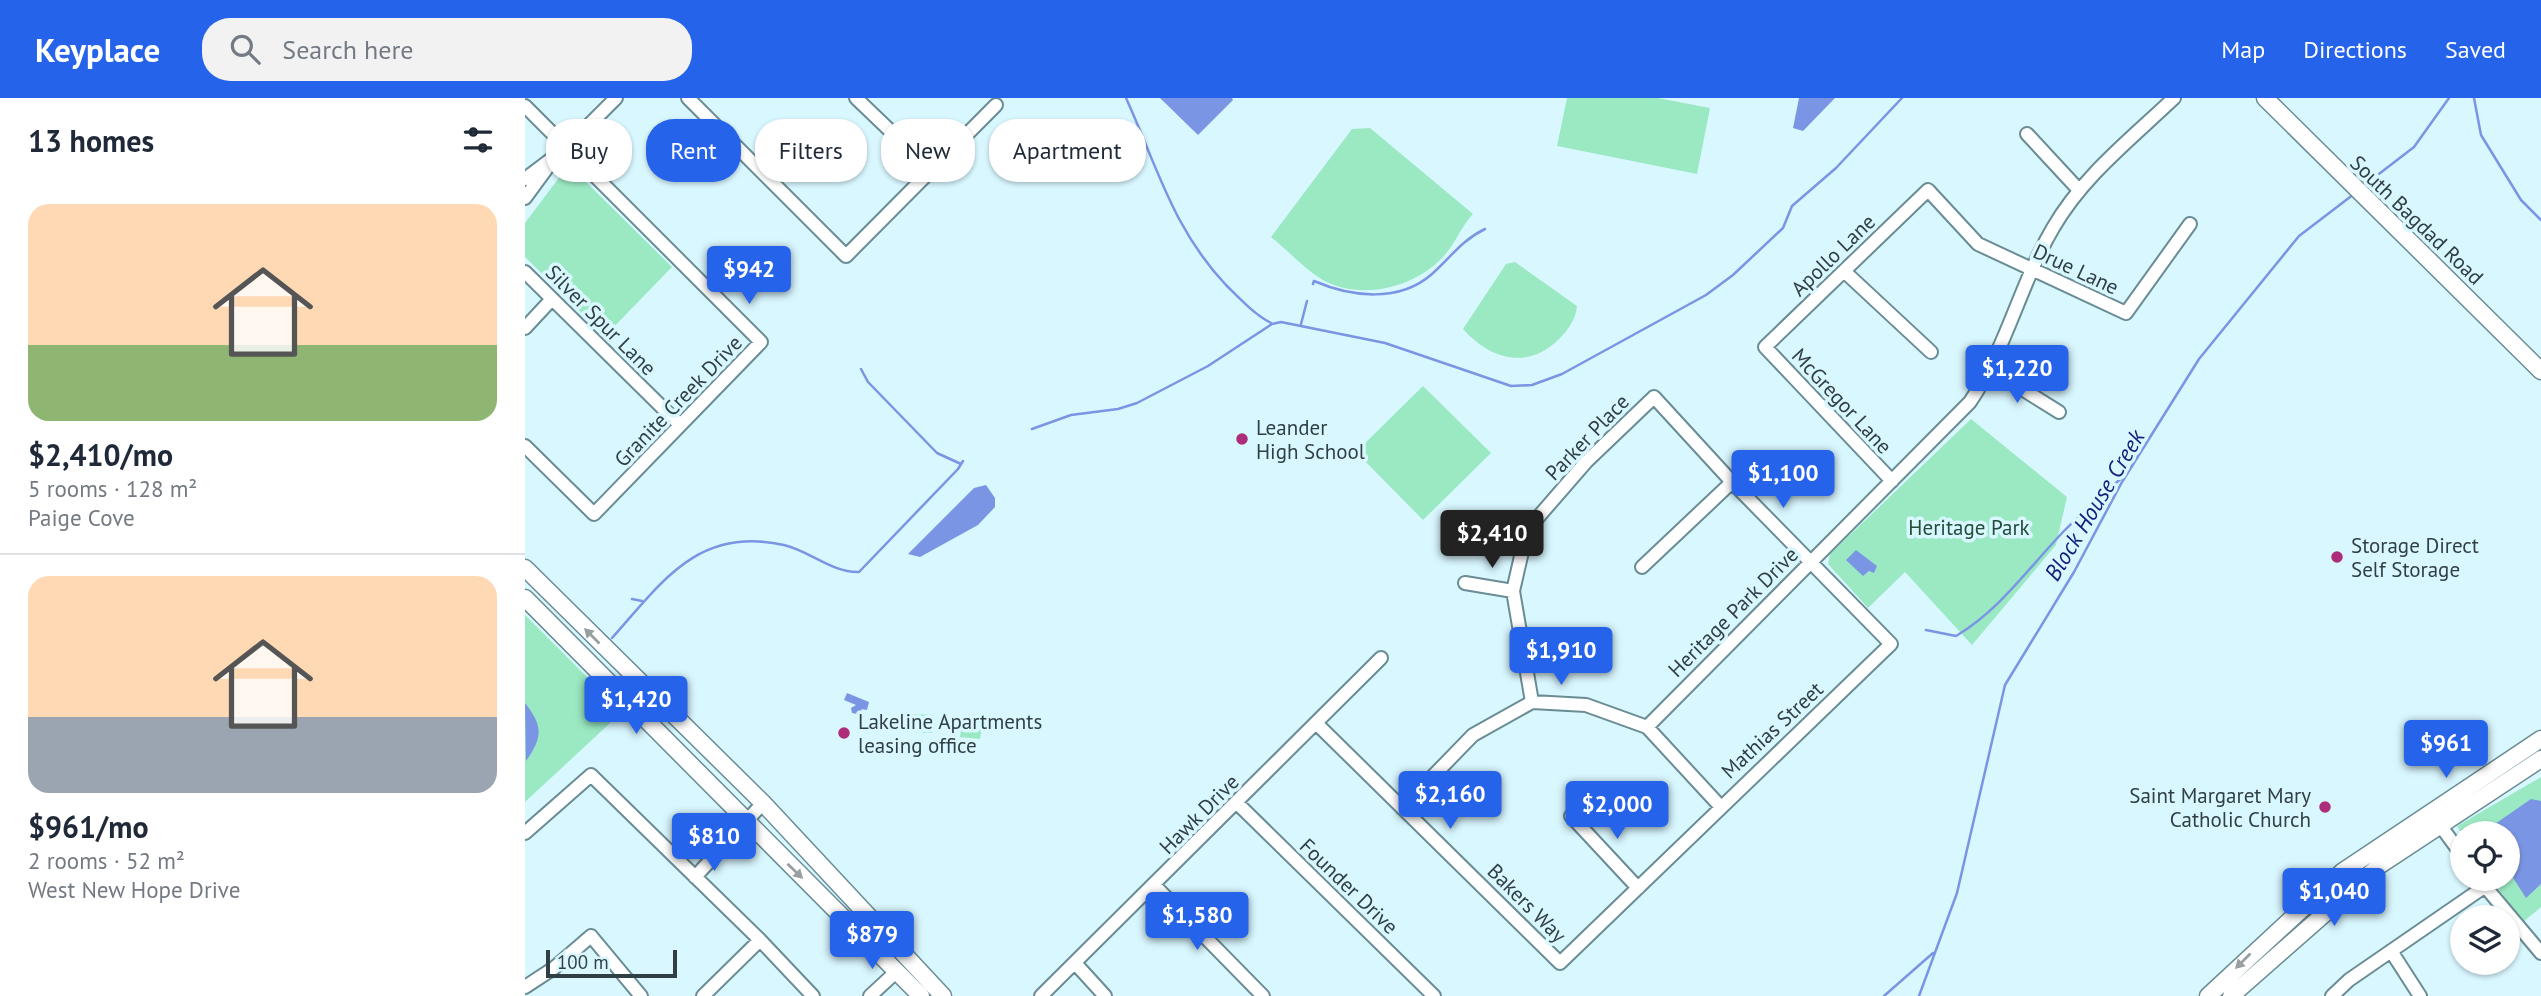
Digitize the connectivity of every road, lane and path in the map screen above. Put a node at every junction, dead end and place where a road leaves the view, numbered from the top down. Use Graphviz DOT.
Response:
graph roads {
  1 [pos="616,98"];
  2 [pos="688,98"];
  3 [pos="856,98"];
  4 [pos="2174,98"];
  5 [pos="2265,98"];
  6 [pos="996,105"];
  7 [pos="525,106"];
  8 [pos="595,119"];
  9 [pos="881,122"];
  10 [pos="975,125"];
  11 [pos="546,133"];
  12 [pos="2027,134"];
  13 [pos="546,163"];
  14 [pos="546,171"];
  15 [pos="525,179"];
  16 [pos="593,182"];
  17 [pos="917,182"];
  18 [pos="2078,189"];
  19 [pos="1928,190"];
  20 [pos="525,198"];
  21 [pos="2190,224"];
  22 [pos="2033,270"];
  23 [pos="525,272"];
  24 [pos="1845,272"];
  25 [pos="551,300"];
  26 [pos="525,328"];
  27 [pos="1765,347"];
  28 [pos="1931,352"];
  29 [pos="1992,370"];
  30 [pos="2541,371"];
  31 [pos="2059,412"];
  32 [pos="680,425"];
  33 [pos="525,446"];
  34 [pos="1892,481"];
  35 [pos="1732,482"];
  36 [pos="1810,561"];
  37 [pos="1642,567"];
  38 [pos="525,568"];
  39 [pos="1465,583"];
  40 [pos="1513,591"];
  41 [pos="525,598"];
  42 [pos="1381,657"];
  43 [pos="1532,702"];
  44 [pos="1317,724"];
  45 [pos="1647,727"];
  46 [pos="2541,738"];
  47 [pos="2541,759"];
  48 [pos="763,803"];
  49 [pos="1237,803"];
  50 [pos="1720,806"];
  51 [pos="1402,808"];
  52 [pos="2431,812"];
  53 [pos="1571,816"];
  54 [pos="746,823"];
  55 [pos="2441,826"];
  56 [pos="525,832"];
  57 [pos="2450,838"];
  58 [pos="695,877"];
  59 [pos="1154,885"];
  60 [pos="1638,888"];
  61 [pos="2470,891"];
  62 [pos="2488,891"];
  63 [pos="760,940"];
  64 [pos="2391,951"];
  65 [pos="2541,953"];
  66 [pos="1075,963"];
  67 [pos="1560,963"];
  68 [pos="897,971"];
  69 [pos="525,986"];
  70 [pos="641,996"];
  71 [pos="703,996"];
  72 [pos="813,996"];
  73 [pos="870,996"];
  74 [pos="921,996"];
  75 [pos="943,996"];
  76 [pos="1041,996"];
  77 [pos="1105,996"];
  78 [pos="1263,996"];
  79 [pos="1434,996"];
  80 [pos="2207,996"];
  81 [pos="2231,996"];
  82 [pos="2332,996"];
  83 [pos="2420,996"];
  1 -- 8 [label="street"];
  2 -- 17 [label="street"];
  3 -- 9 [label="street"];
  4 -- 18 [label="street, Heritage Park Drive"];
  5 -- 30 [label="main road, South Bagdad Road"];
  6 -- 10 [label="street"];
  7 -- 11 [label="street, Granite Creek Drive"];
  12 -- 18 [label="street"];
  13 -- 15 [label="street"];
  14 -- 20 [label="street"];
  16 -- 32 [label="street, Granite Creek Drive"];
  18 -- 22 [label="street, Heritage Park Drive"];
  19 -- 22 [label="street, Drue Lane"];
  19 -- 24 [label="street, Apollo Lane"];
  21 -- 22 [label="street, Drue Lane"];
  22 -- 29 [label="street, Heritage Park Drive"];
  23 -- 25 [label="street, Silver Spur Lane"];
  24 -- 27 [label="street, Apollo Lane"];
  24 -- 28 [label="street"];
  25 -- 26 [label="street"];
  25 -- 32 [label="street, Silver Spur Lane"];
  27 -- 34 [label="street, McGregor Lane"];
  29 -- 31 [label="street"];
  29 -- 34 [label="street, Heritage Park Drive"];
  32 -- 33 [label="street, Granite Creek Drive"];
  34 -- 36 [label="street, Heritage Park Drive"];
  35 -- 36 [label="street"];
  35 -- 37 [label="street"];
  35 -- 40 [label="street, Parker Place"];
  36 -- 45 [label="street, Heritage Park Drive"];
  36 -- 50 [label="street, Mathias Street"];
  48 -- 38 [label="main road, one-way"];
  39 -- 40 [label="street"];
  40 -- 43 [label="street, Parker Place"];
  41 -- 54 [label="main road"];
  42 -- 44 [label="street, Hawk Drive"];
  43 -- 45 [label="street"];
  43 -- 51 [label="street"];
  44 -- 49 [label="street, Hawk Drive"];
  44 -- 51 [label="street, Bakers Way"];
  45 -- 50 [label="street"];
  46 -- 52 [label="main road"];
  47 -- 55 [label="main road"];
  48 -- 54 [label="street"];
  48 -- 75 [label="main road"];
  49 -- 59 [label="street, Hawk Drive"];
  49 -- 79 [label="street, Founder Drive"];
  50 -- 60 [label="street, Mathias Street"];
  51 -- 67 [label="street, Bakers Way"];
  52 -- 55 [label="street"];
  52 -- 80 [label="main road, one-way"];
  53 -- 60 [label="street"];
  54 -- 58 [label="street"];
  54 -- 68 [label="main road, one-way"];
  55 -- 57 [label="street"];
  55 -- 81 [label="main road"];
  56 -- 58 [label="street"];
  58 -- 63 [label="street"];
  59 -- 66 [label="street, Hawk Drive"];
  59 -- 78 [label="street"];
  60 -- 67 [label="street, Mathias Street"];
  61 -- 64 [label="street"];
  62 -- 65 [label="street"];
  63 -- 71 [label="street"];
  63 -- 72 [label="street"];
  64 -- 82 [label="street"];
  64 -- 83 [label="street"];
  66 -- 76 [label="street, Hawk Drive"];
  66 -- 77 [label="street"];
  68 -- 73 [label="street"];
  68 -- 74 [label="main road"];
  69 -- 70 [label="street"];
}
